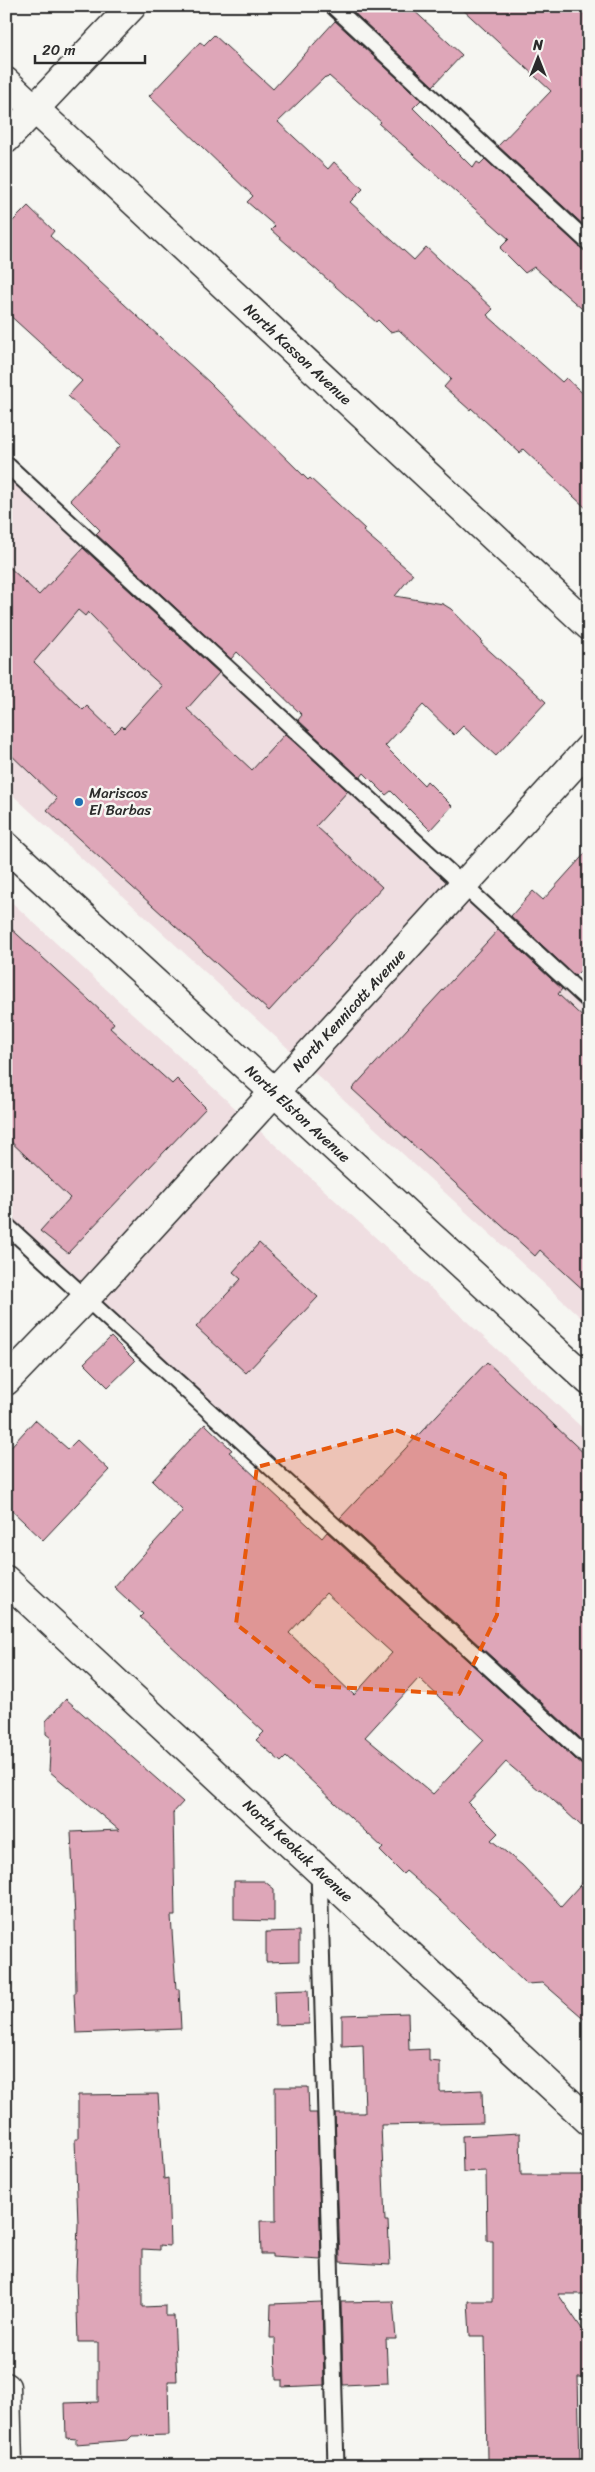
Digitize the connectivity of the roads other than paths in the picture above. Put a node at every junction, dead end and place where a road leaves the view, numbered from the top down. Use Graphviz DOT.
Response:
graph roads {
  1 [pos="132,6"];
  2 [pos="333,6"];
  3 [pos="6,82"];
  4 [pos="35,108"];
  5 [pos="6,139"];
  6 [pos="589,243"];
  7 [pos="6,464"];
  8 [pos="589,626"];
  9 [pos="589,748"];
  10 [pos="6,846"];
  11 [pos="464,884"];
  12 [pos="589,1001"];
  13 [pos="274,1092"];
  14 [pos="6,1225"];
  15 [pos="86,1298"];
  16 [pos="589,1381"];
  17 [pos="6,1382"];
  18 [pos="6,1580"];
  19 [pos="589,1759"];
  20 [pos="319,1870"];
  21 [pos="589,2121"];
  22 [pos="6,2387"];
  23 [pos="8,2466"];
  24 [pos="336,2466"];
  1 -- 4 [label="street"];
  2 -- 6 [label="lane"];
  3 -- 4 [label="street, North Kasson Avenue"];
  4 -- 5 [label="street"];
  4 -- 8 [label="street, North Kasson Avenue"];
  7 -- 11 [label="lane"];
  9 -- 11 [label="street, North Kennicott Avenue"];
  10 -- 13 [label="street, North Elston Avenue"];
  11 -- 12 [label="lane"];
  11 -- 13 [label="street, North Kennicott Avenue"];
  13 -- 15 [label="street, North Kennicott Avenue"];
  13 -- 16 [label="street, North Elston Avenue"];
  14 -- 15 [label="lane"];
  15 -- 17 [label="street, North Kennicott Avenue"];
  15 -- 19 [label="lane"];
  18 -- 20 [label="street, North Keokuk Avenue"];
  20 -- 21 [label="street, North Keokuk Avenue"];
  20 -- 24 [label="lane"];
  22 -- 23 [label="street"];
}
